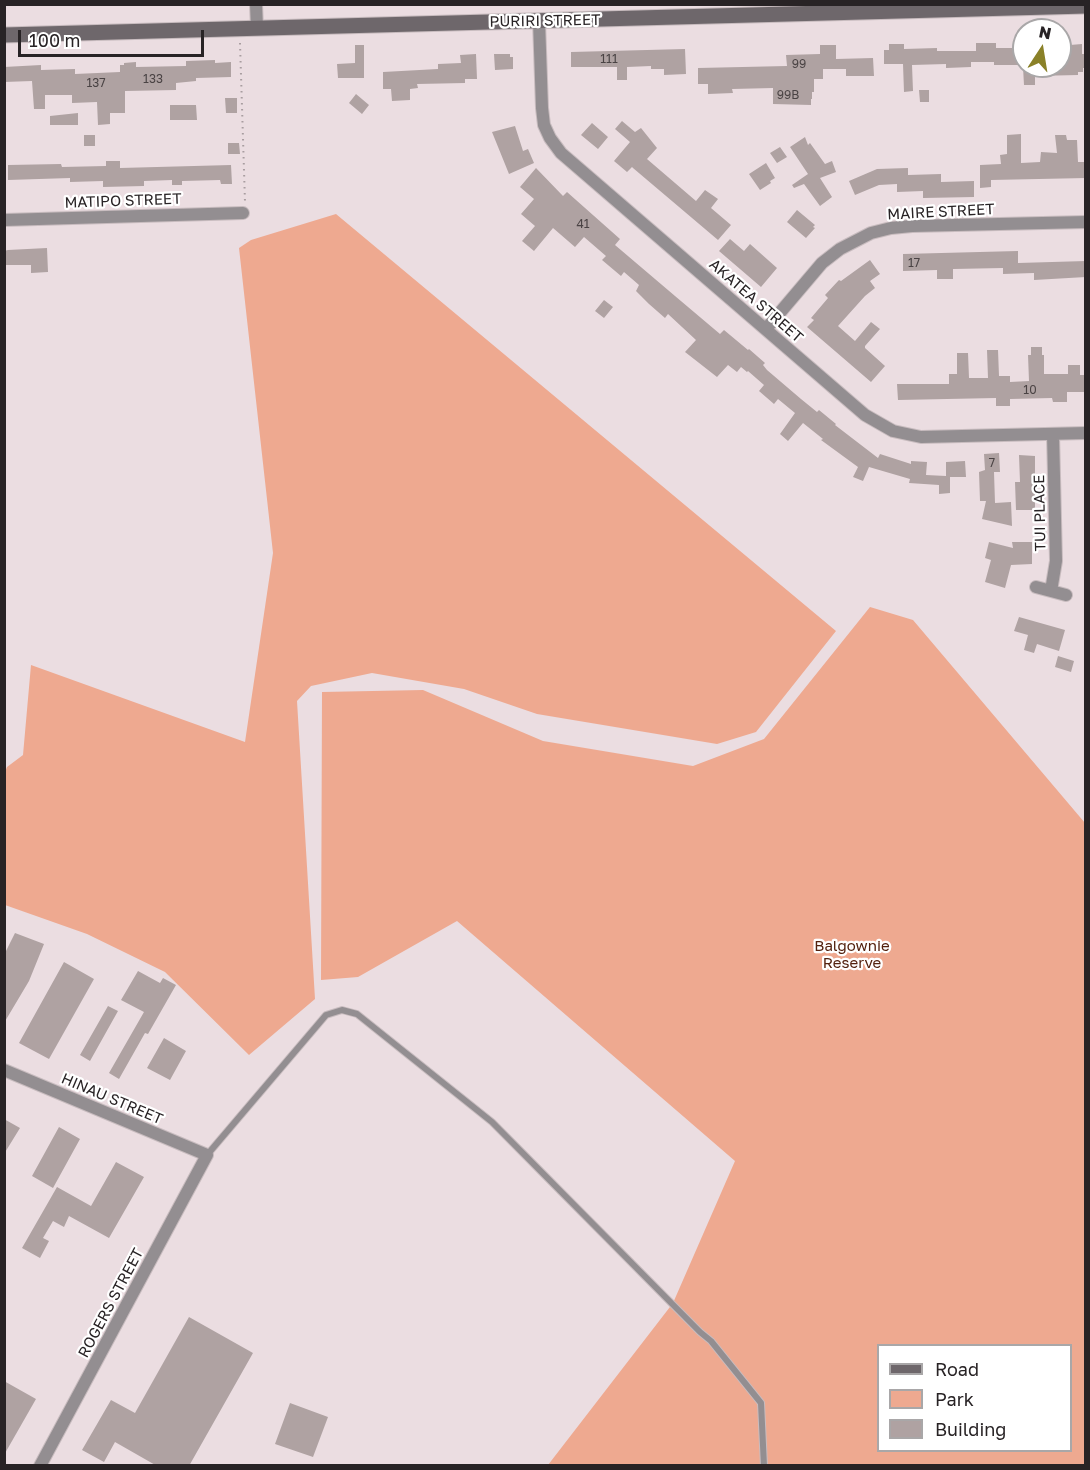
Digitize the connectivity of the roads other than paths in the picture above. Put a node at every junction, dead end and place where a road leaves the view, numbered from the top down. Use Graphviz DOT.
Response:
graph roads {
  1 [pos="256,4"];
  2 [pos="1084,6"];
  3 [pos="854,9"];
  4 [pos="539,21"];
  5 [pos="257,28"];
  6 [pos="4,35"];
  7 [pos="243,213"];
  8 [pos="4,220"];
  9 [pos="1086,222"];
  10 [pos="766,329"];
  11 [pos="1086,433"];
  12 [pos="1053,434"];
  13 [pos="1036,587"];
  14 [pos="1051,591"];
  15 [pos="1066,595"];
  16 [pos="4,1070"];
  17 [pos="207,1155"];
  18 [pos="40,1466"];
  19 [pos="764,1466"];
  1 -- 5 [label="street"];
  2 -- 3 [label="main road, PURIRI STREET"];
  3 -- 4 [label="main road, PURIRI STREET"];
  4 -- 5 [label="main road, PURIRI STREET"];
  4 -- 10 [label="street, AKATEA STREET"];
  5 -- 6 [label="main road, PURIRI STREET"];
  7 -- 8 [label="street, MATIPO STREET"];
  9 -- 10 [label="street, MAIRE STREET"];
  10 -- 12 [label="street, AKATEA STREET"];
  11 -- 12 [label="street, AKATEA STREET"];
  12 -- 14 [label="street, TUI PLACE"];
  13 -- 14 [label="street"];
  14 -- 15 [label="street"];
  16 -- 17 [label="street, HINAU STREET"];
  17 -- 18 [label="street, ROGERS STREET"];
  17 -- 19 [label="lane"];
}
